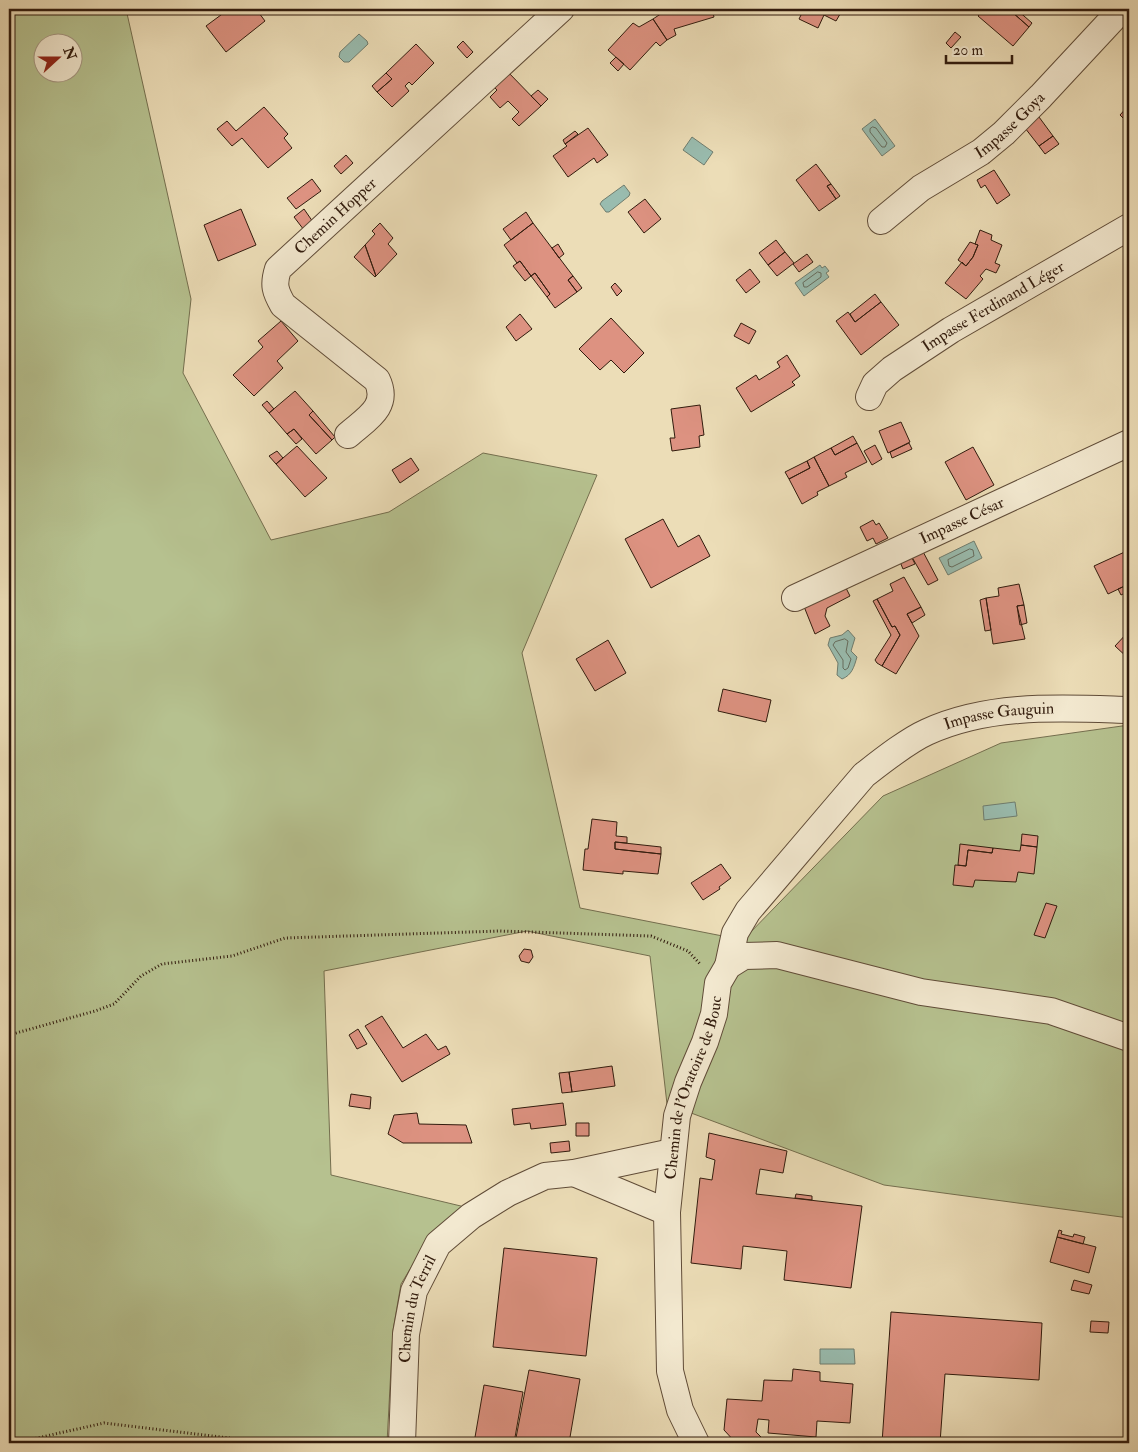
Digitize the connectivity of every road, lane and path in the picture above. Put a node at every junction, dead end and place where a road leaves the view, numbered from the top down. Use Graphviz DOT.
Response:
graph roads {
  1 [pos="562,9"];
  2 [pos="1122,9"];
  3 [pos="881,221"];
  4 [pos="1129,227"];
  5 [pos="870,397"];
  6 [pos="348,435"];
  7 [pos="1129,443"];
  8 [pos="795,598"];
  9 [pos="1129,710"];
  10 [pos="723,975"];
  11 [pos="9,1035"];
  12 [pos="1129,1038"];
  13 [pos="672,1152"];
  14 [pos="574,1173"];
  15 [pos="667,1212"];
  16 [pos="402,1442"];
  17 [pos="15,1443"];
  18 [pos="696,1443"];
  1 -- 6 [label="street, Chemin Hopper"];
  2 -- 3 [label="street, Impasse Goya"];
  4 -- 5 [label="street, Impasse Ferdinand Léger"];
  7 -- 8 [label="street, Impasse César"];
  9 -- 10 [label="street, Impasse Gauguin"];
  10 -- 11 [label="path"];
  10 -- 12 [label="street"];
  10 -- 13 [label="street, Chemin de l'Oratoire de Bouc"];
  13 -- 14 [label="street, Chemin du Terril"];
  13 -- 15 [label="street, Chemin de l'Oratoire de Bouc"];
  14 -- 15 [label="street"];
  14 -- 16 [label="street, Chemin du Terril"];
  15 -- 18 [label="street, Chemin de l'Oratoire de Bouc"];
  16 -- 17 [label="path"];
}
